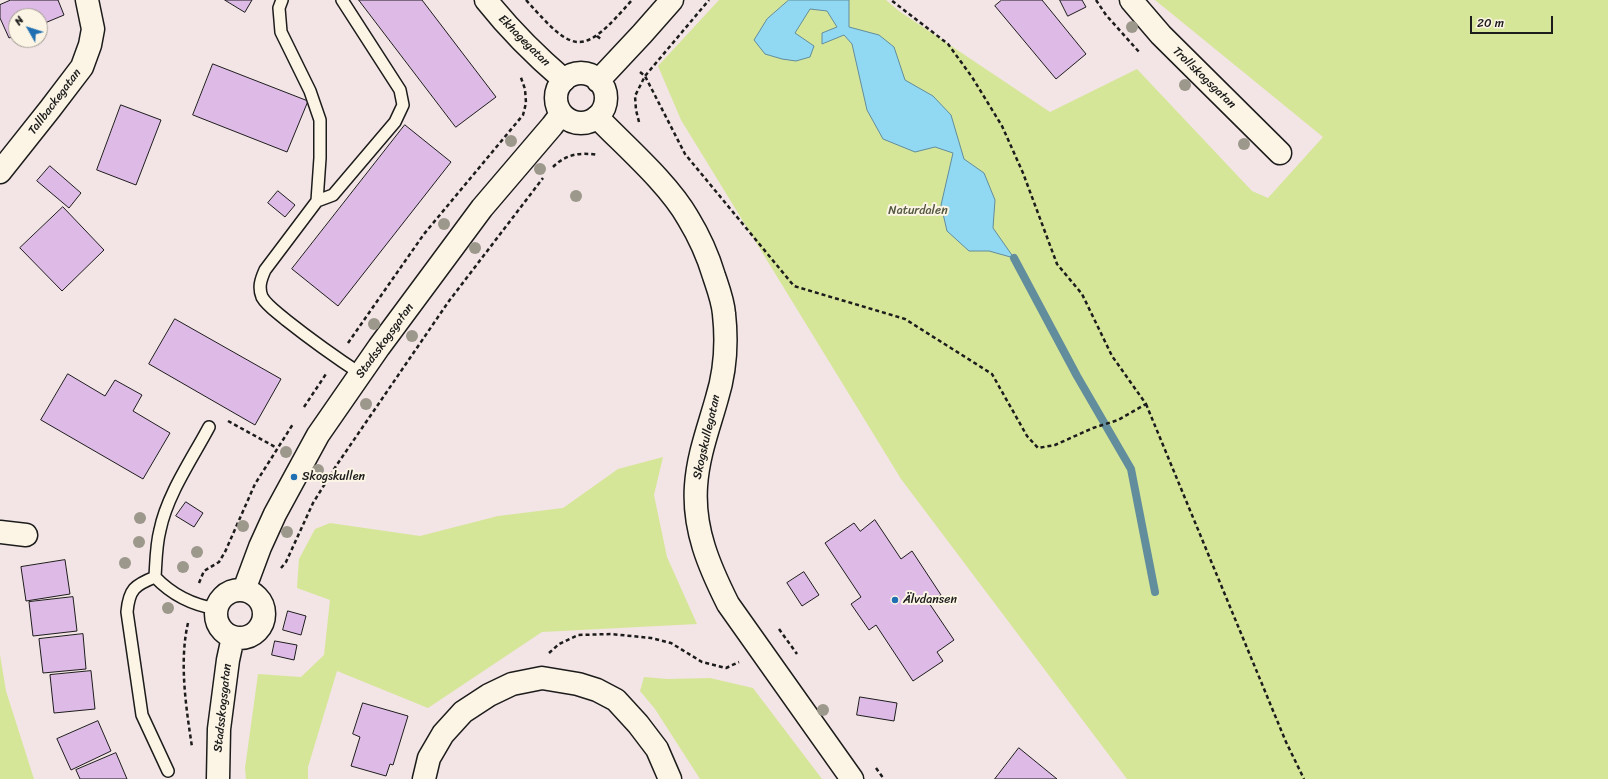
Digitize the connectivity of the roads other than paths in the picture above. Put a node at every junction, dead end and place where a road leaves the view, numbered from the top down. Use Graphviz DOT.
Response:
graph roads {
  1 [pos="87,0"];
  2 [pos="282,0"];
  3 [pos="342,0"];
  4 [pos="486,0"];
  5 [pos="672,0"];
  6 [pos="1130,0"];
  7 [pos="564,80"];
  8 [pos="598,81"];
  9 [pos="561,114"];
  10 [pos="597,117"];
  11 [pos="1280,153"];
  12 [pos="0,172"];
  13 [pos="317,200"];
  14 [pos="361,374"];
  15 [pos="209,427"];
  16 [pos="0,532"];
  17 [pos="26,535"];
  18 [pos="155,577"];
  19 [pos="244,590"];
  20 [pos="217,609"];
  21 [pos="233,637"];
  22 [pos="168,771"];
  23 [pos="218,779"];
  24 [pos="424,779"];
  25 [pos="670,779"];
  26 [pos="852,779"];
  1 -- 12 [label="street, Tallbackegatan"];
  2 -- 13 [label="lane"];
  3 -- 13 [label="lane"];
  4 -- 7 [label="street, Ekhagegatan"];
  5 -- 8 [label="street"];
  6 -- 11 [label="street, Trollskogsgatan"];
  7 -- 8 [label="street"];
  7 -- 9 [label="street"];
  8 -- 10 [label="street"];
  9 -- 10 [label="street"];
  9 -- 14 [label="street, Stadsskogsgatan"];
  10 -- 26 [label="street, Skogskullegatan"];
  13 -- 14 [label="lane"];
  14 -- 19 [label="street, Stadsskogsgatan"];
  15 -- 18 [label="lane"];
  16 -- 17 [label="street"];
  18 -- 20 [label="lane"];
  18 -- 22 [label="lane"];
  19 -- 20 [label="street"];
  19 -- 21 [label="street"];
  20 -- 21 [label="street"];
  21 -- 23 [label="street, Stadsskogsgatan"];
  24 -- 25 [label="street"];
}
